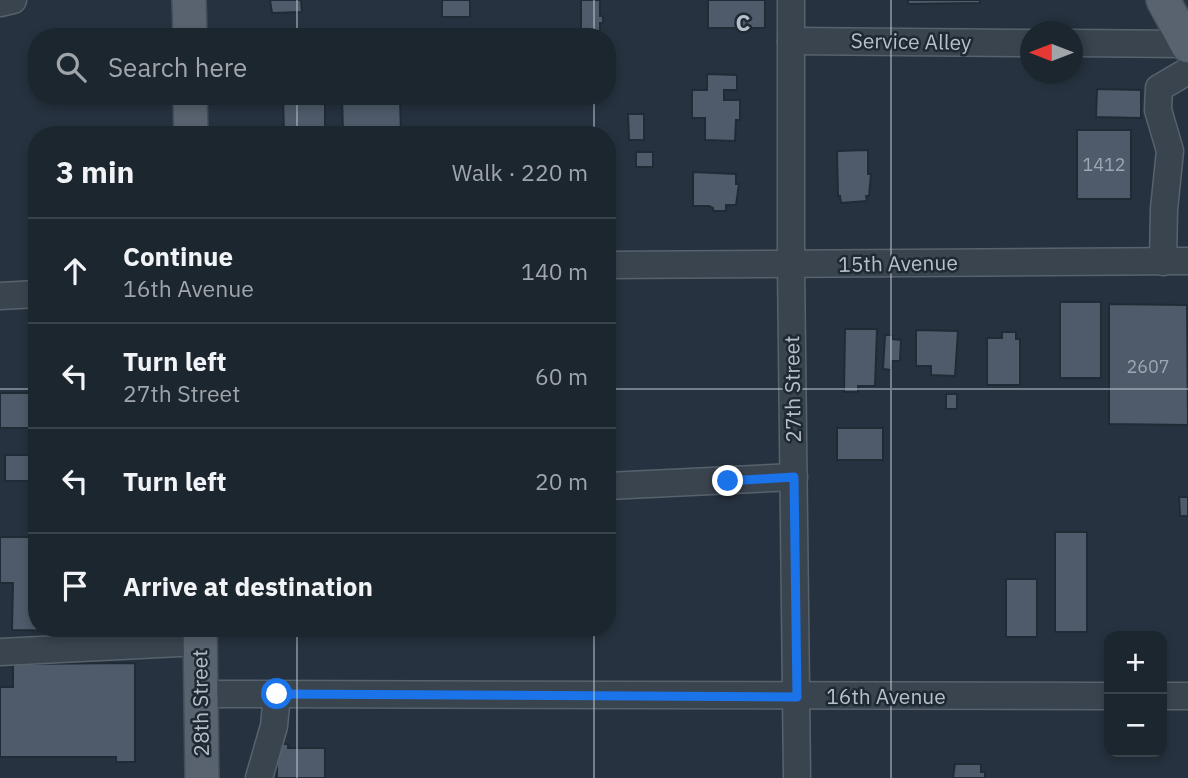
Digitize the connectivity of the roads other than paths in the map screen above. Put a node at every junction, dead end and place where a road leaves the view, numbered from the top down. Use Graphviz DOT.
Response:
graph roads {
  1 [pos="13,0"];
  2 [pos="189,0"];
  3 [pos="791,0"];
  4 [pos="1163,0"];
  5 [pos="0,3"];
  6 [pos="190,28"];
  7 [pos="791,41"];
  8 [pos="1020,43"];
  9 [pos="1083,44"];
  10 [pos="1188,54"];
  11 [pos="190,105"];
  12 [pos="191,126"];
  13 [pos="1179,147"];
  14 [pos="1175,261"];
  15 [pos="616,265"];
  16 [pos="791,265"];
  17 [pos="28,294"];
  18 [pos="0,296"];
  19 [pos="794,477"];
  20 [pos="616,486"];
  21 [pos="176,637"];
  22 [pos="200,637"];
  23 [pos="0,652"];
  24 [pos="201,694"];
  25 [pos="277,694"];
  26 [pos="1104,696"];
  27 [pos="1167,696"];
  28 [pos="1188,696"];
  29 [pos="797,697"];
  30 [pos="202,778"];
  31 [pos="259,778"];
  32 [pos="797,778"];
  1 -- 5 [label="street"];
  2 -- 6 [label="main road"];
  3 -- 7 [label="street, 27th Street"];
  4 -- 10 [label="main road"];
  7 -- 8 [label="street, Service Alley"];
  7 -- 16 [label="street, 27th Street"];
  9 -- 10 [label="street"];
  10 -- 13 [label="street"];
  11 -- 12 [label="main road"];
  13 -- 14 [label="street"];
  14 -- 16 [label="street, 15th Avenue"];
  15 -- 16 [label="street, 15th Avenue"];
  16 -- 19 [label="street, 27th Street"];
  17 -- 18 [label="street"];
  19 -- 20 [label="street"];
  19 -- 29 [label="street, 27th Street"];
  21 -- 23 [label="street"];
  22 -- 24 [label="main road, 28th Street"];
  24 -- 25 [label="street, 16th Avenue"];
  24 -- 30 [label="main road, 28th Street"];
  25 -- 29 [label="street, 16th Avenue"];
  25 -- 31 [label="street"];
  26 -- 29 [label="street, 16th Avenue"];
  27 -- 28 [label="street"];
  29 -- 32 [label="street, 27th Street"];
}
